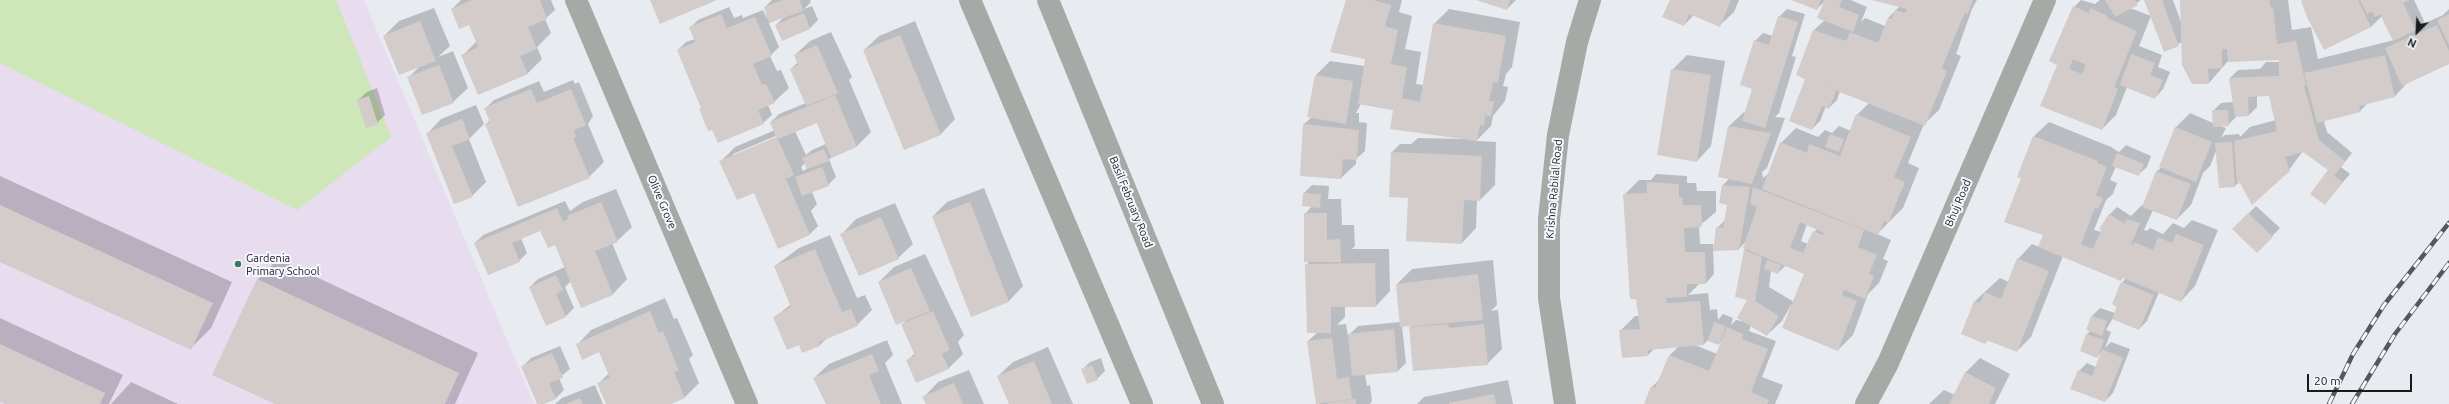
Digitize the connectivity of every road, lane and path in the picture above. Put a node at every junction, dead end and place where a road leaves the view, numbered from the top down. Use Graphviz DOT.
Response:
graph roads {
  1 [pos="576,0"];
  2 [pos="970,0"];
  3 [pos="1048,0"];
  4 [pos="1590,0"];
  5 [pos="2045,0"];
  6 [pos="747,404"];
  7 [pos="1142,404"];
  8 [pos="1213,404"];
  9 [pos="1565,404"];
  10 [pos="1866,404"];
  1 -- 6 [label="street, Olive Grove"];
  2 -- 7 [label="street"];
  3 -- 8 [label="street, Basil February Road"];
  4 -- 9 [label="street, Krishna Rabilal Road"];
  5 -- 10 [label="street, Bhuj Road"];
}
